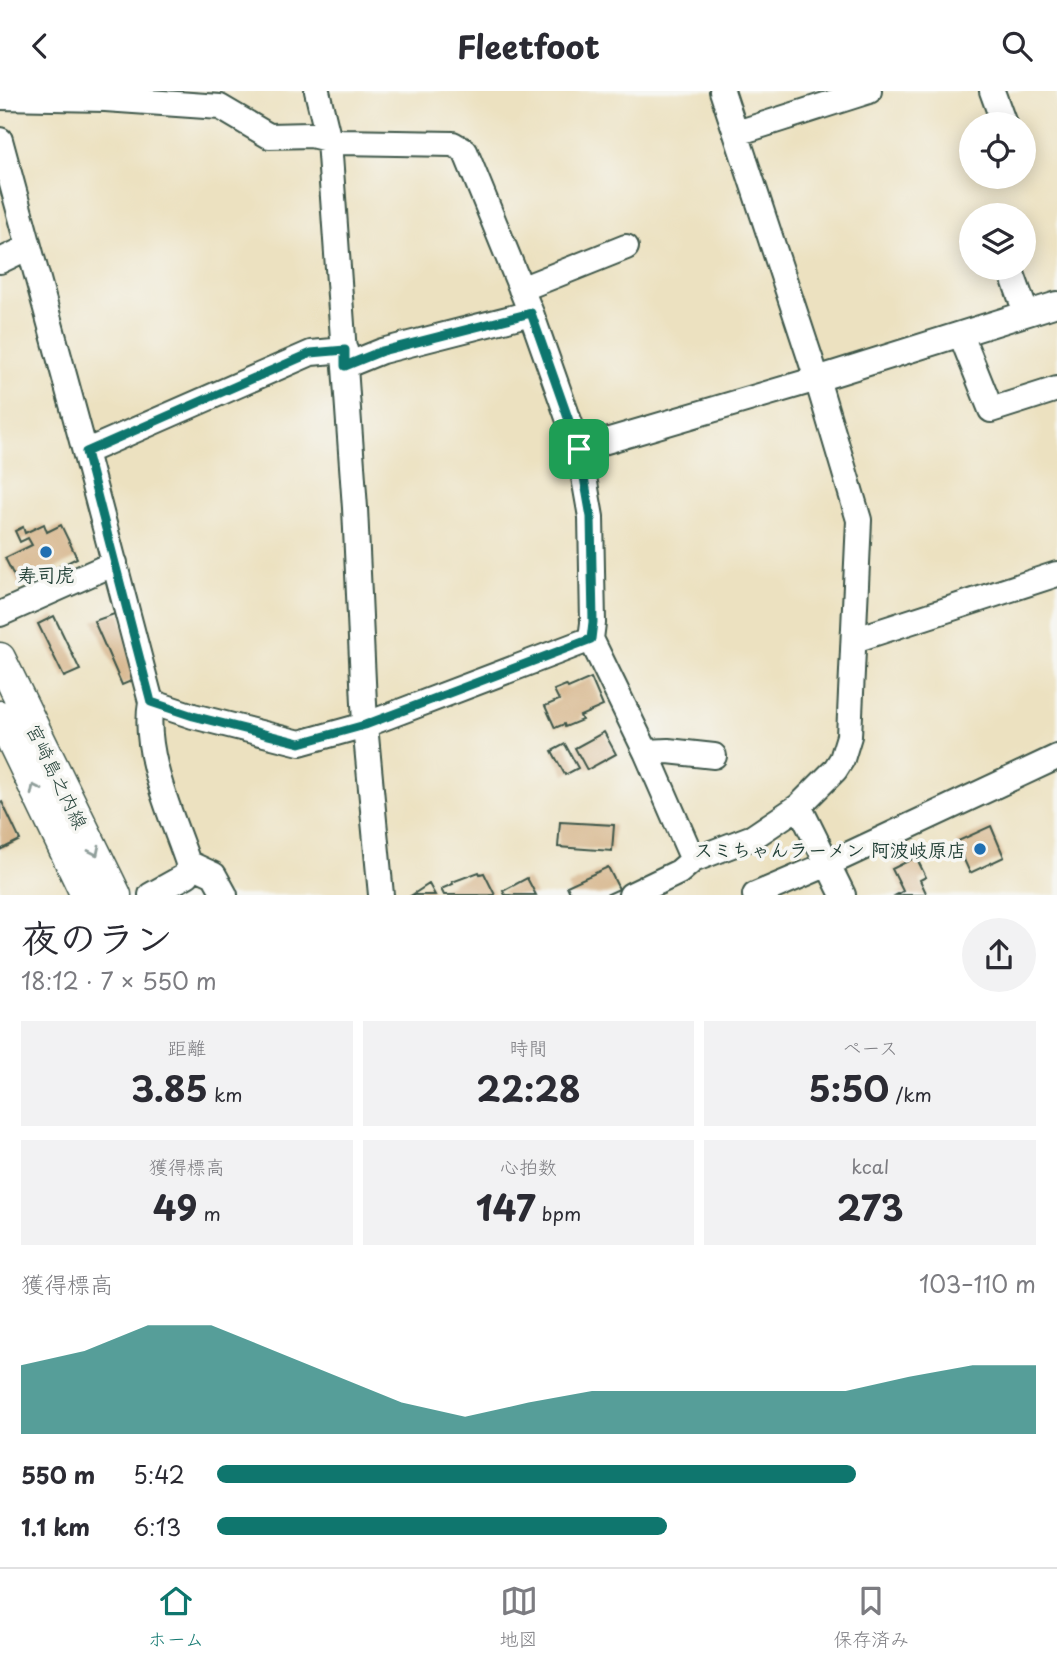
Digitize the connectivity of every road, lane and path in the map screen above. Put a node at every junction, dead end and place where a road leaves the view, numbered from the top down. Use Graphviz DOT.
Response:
graph roads {
  1 [pos="317,91"];
  2 [pos="722,91"];
  3 [pos="869,91"];
  4 [pos="992,91"];
  5 [pos="0,97"];
  6 [pos="1000,112"];
  7 [pos="737,133"];
  8 [pos="0,140"];
  9 [pos="329,141"];
  10 [pos="29,247"];
  11 [pos="626,247"];
  12 [pos="0,261"];
  13 [pos="1014,280"];
  14 [pos="522,289"];
  15 [pos="1055,309"];
  16 [pos="531,313"];
  17 [pos="1026,313"];
  18 [pos="961,335"];
  19 [pos="345,358"];
  20 [pos="817,379"];
  21 [pos="1057,389"];
  22 [pos="579,449"];
  23 [pos="86,452"];
  24 [pos="115,563"];
  25 [pos="1057,574"];
  26 [pos="0,614"];
  27 [pos="591,639"];
  28 [pos="854,640"];
  29 [pos="0,658"];
  30 [pos="151,702"];
  31 [pos="0,716"];
  32 [pos="365,725"];
  33 [pos="646,752"];
  34 [pos="714,756"];
  35 [pos="1057,757"];
  36 [pos="799,806"];
  37 [pos="694,860"];
  38 [pos="188,863"];
  39 [pos="828,864"];
  40 [pos="86,895"];
  41 [pos="116,895"];
  42 [pos="151,895"];
  43 [pos="225,895"];
  44 [pos="381,895"];
  45 [pos="631,895"];
  46 [pos="755,895"];
  47 [pos="778,895"];
  48 [pos="844,895"];
  1 -- 9 [label="street"];
  2 -- 7 [label="street"];
  3 -- 7 [label="street"];
  4 -- 6 [label="street"];
  5 -- 9 [label="street"];
  7 -- 20 [label="street"];
  8 -- 10 [label="street"];
  9 -- 14 [label="street"];
  9 -- 19 [label="street"];
  10 -- 12 [label="street"];
  10 -- 23 [label="street"];
  11 -- 14 [label="street"];
  13 -- 17 [label="street"];
  14 -- 16 [label="street"];
  15 -- 17 [label="street"];
  16 -- 19 [label="street"];
  16 -- 22 [label="street"];
  17 -- 18 [label="street"];
  18 -- 20 [label="street"];
  18 -- 21 [label="street"];
  19 -- 23 [label="street"];
  19 -- 32 [label="street"];
  20 -- 22 [label="street"];
  20 -- 28 [label="street"];
  22 -- 27 [label="street"];
  23 -- 24 [label="street"];
  24 -- 26 [label="street"];
  24 -- 30 [label="street"];
  25 -- 28 [label="street"];
  27 -- 32 [label="street"];
  27 -- 33 [label="street"];
  28 -- 36 [label="street"];
  29 -- 41 [label="main road, 宮崎島之内線, one-way"];
  30 -- 32 [label="street"];
  30 -- 38 [label="street"];
  40 -- 31 [label="main road, 宮崎島之内線, one-way"];
  32 -- 44 [label="street"];
  33 -- 34 [label="street"];
  33 -- 37 [label="street"];
  35 -- 39 [label="street"];
  36 -- 37 [label="street"];
  36 -- 39 [label="street"];
  37 -- 45 [label="street"];
  38 -- 42 [label="street"];
  38 -- 43 [label="street"];
  39 -- 46 [label="street"];
  39 -- 47 [label="street"];
  39 -- 48 [label="street"];
}
